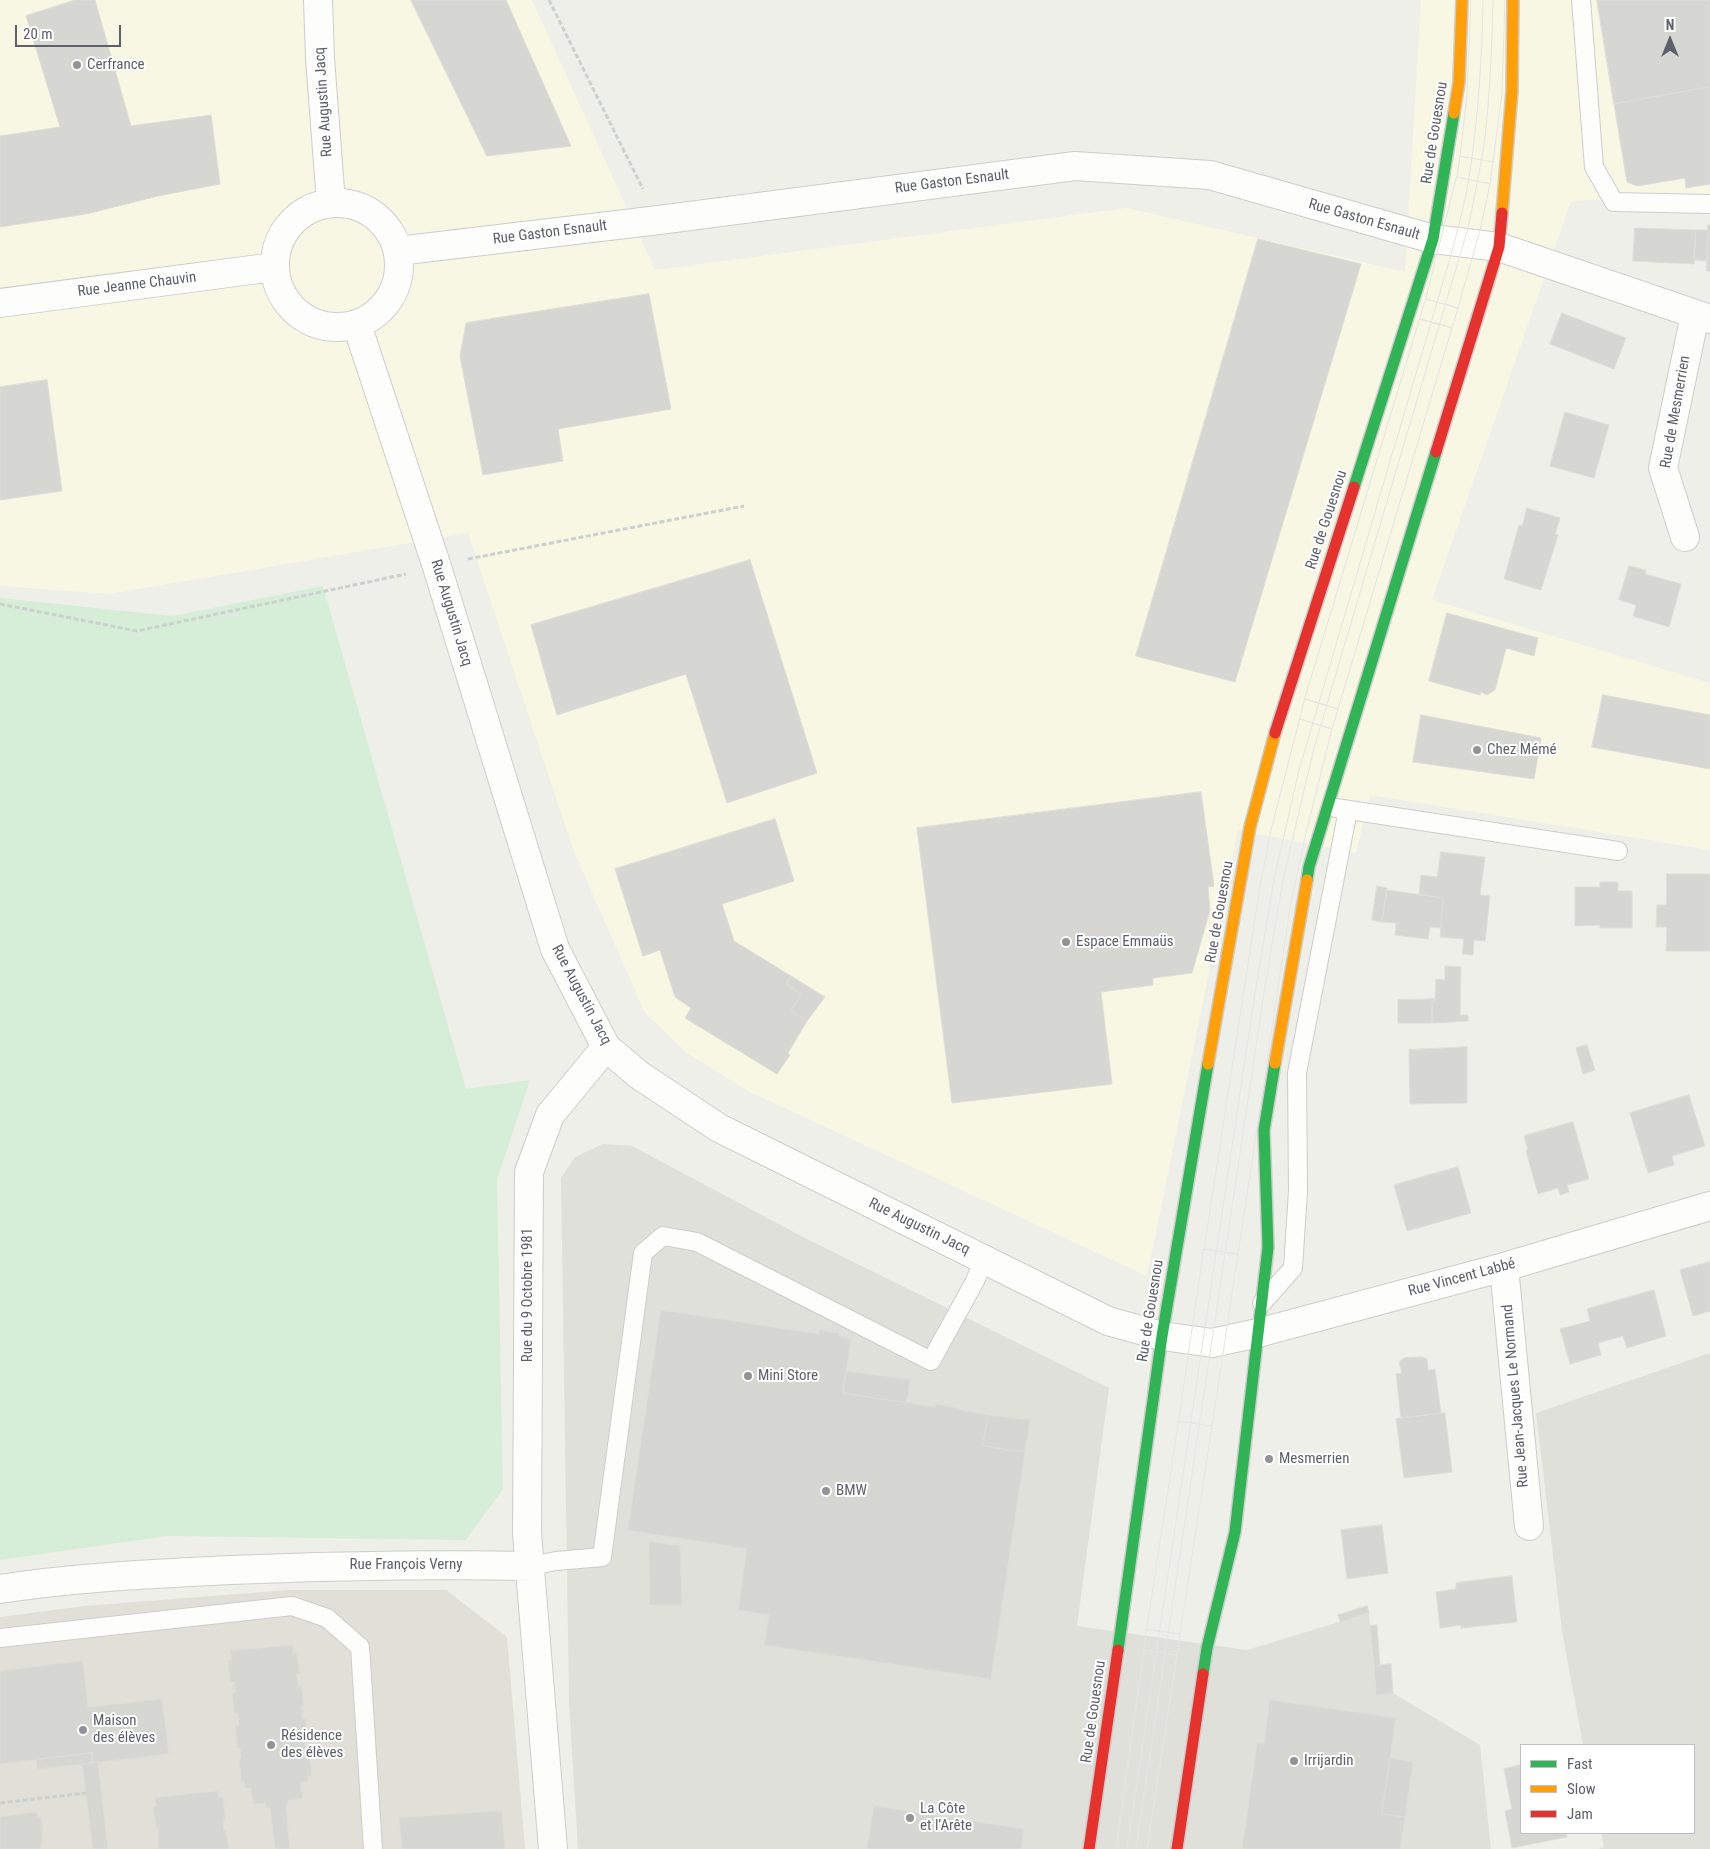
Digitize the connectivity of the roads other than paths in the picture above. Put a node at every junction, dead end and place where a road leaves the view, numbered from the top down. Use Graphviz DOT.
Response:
graph roads {
  1 [pos="318,0"];
  2 [pos="1462,0"];
  3 [pos="1514,0"];
  4 [pos="1581,0"];
  5 [pos="330,203"];
  6 [pos="1710,204"];
  7 [pos="1433,239"];
  8 [pos="1499,247"];
  9 [pos="398,251"];
  10 [pos="274,267"];
  11 [pos="0,302"];
  12 [pos="1703,317"];
  13 [pos="357,325"];
  14 [pos="1684,536"];
  15 [pos="1328,807"];
  16 [pos="1348,810"];
  17 [pos="1618,851"];
  18 [pos="606,1047"];
  19 [pos="1710,1206"];
  20 [pos="984,1259"];
  21 [pos="1504,1266"];
  22 [pos="1262,1304"];
  23 [pos="1258,1333"];
  24 [pos="1162,1336"];
  25 [pos="1212,1344"];
  26 [pos="1529,1526"];
  27 [pos="530,1566"];
  28 [pos="0,1588"];
  29 [pos="0,1638"];
  30 [pos="373,1849"];
  31 [pos="553,1849"];
  32 [pos="1088,1849"];
  33 [pos="1177,1849"];
  1 -- 5 [label="street, Rue Augustin Jacq"];
  2 -- 7 [label="main road, Rue de Gouesnou"];
  3 -- 8 [label="main road"];
  4 -- 6 [label="lane"];
  5 -- 9 [label="street"];
  5 -- 10 [label="street"];
  7 -- 8 [label="street, Rue Gaston Esnault"];
  7 -- 9 [label="street, Rue Gaston Esnault"];
  7 -- 24 [label="main road, Rue de Gouesnou"];
  8 -- 12 [label="street, Rue de Mesmerrien"];
  8 -- 15 [label="main road"];
  9 -- 13 [label="street"];
  10 -- 11 [label="street, Rue Jeanne Chauvin"];
  10 -- 13 [label="street"];
  12 -- 14 [label="street, Rue de Mesmerrien"];
  13 -- 18 [label="street, Rue Augustin Jacq"];
  15 -- 16 [label="lane"];
  15 -- 22 [label="main road"];
  16 -- 17 [label="lane"];
  16 -- 22 [label="lane"];
  18 -- 20 [label="street, Rue Augustin Jacq"];
  18 -- 27 [label="street, Rue du 9 Octobre 1981"];
  19 -- 21 [label="street, Rue Vincent Labbé"];
  20 -- 24 [label="street, Rue Augustin Jacq"];
  20 -- 27 [label="lane"];
  21 -- 23 [label="street, Rue Vincent Labbé"];
  21 -- 26 [label="street, Rue Jean-Jacques Le Normand"];
  22 -- 23 [label="main road"];
  23 -- 25 [label="street, Rue Vincent Labbé"];
  23 -- 33 [label="main road"];
  24 -- 25 [label="street, Rue Augustin Jacq"];
  24 -- 32 [label="main road, Rue de Gouesnou"];
  27 -- 28 [label="street, Rue François Verny"];
  27 -- 31 [label="street"];
  29 -- 30 [label="lane"];
}
